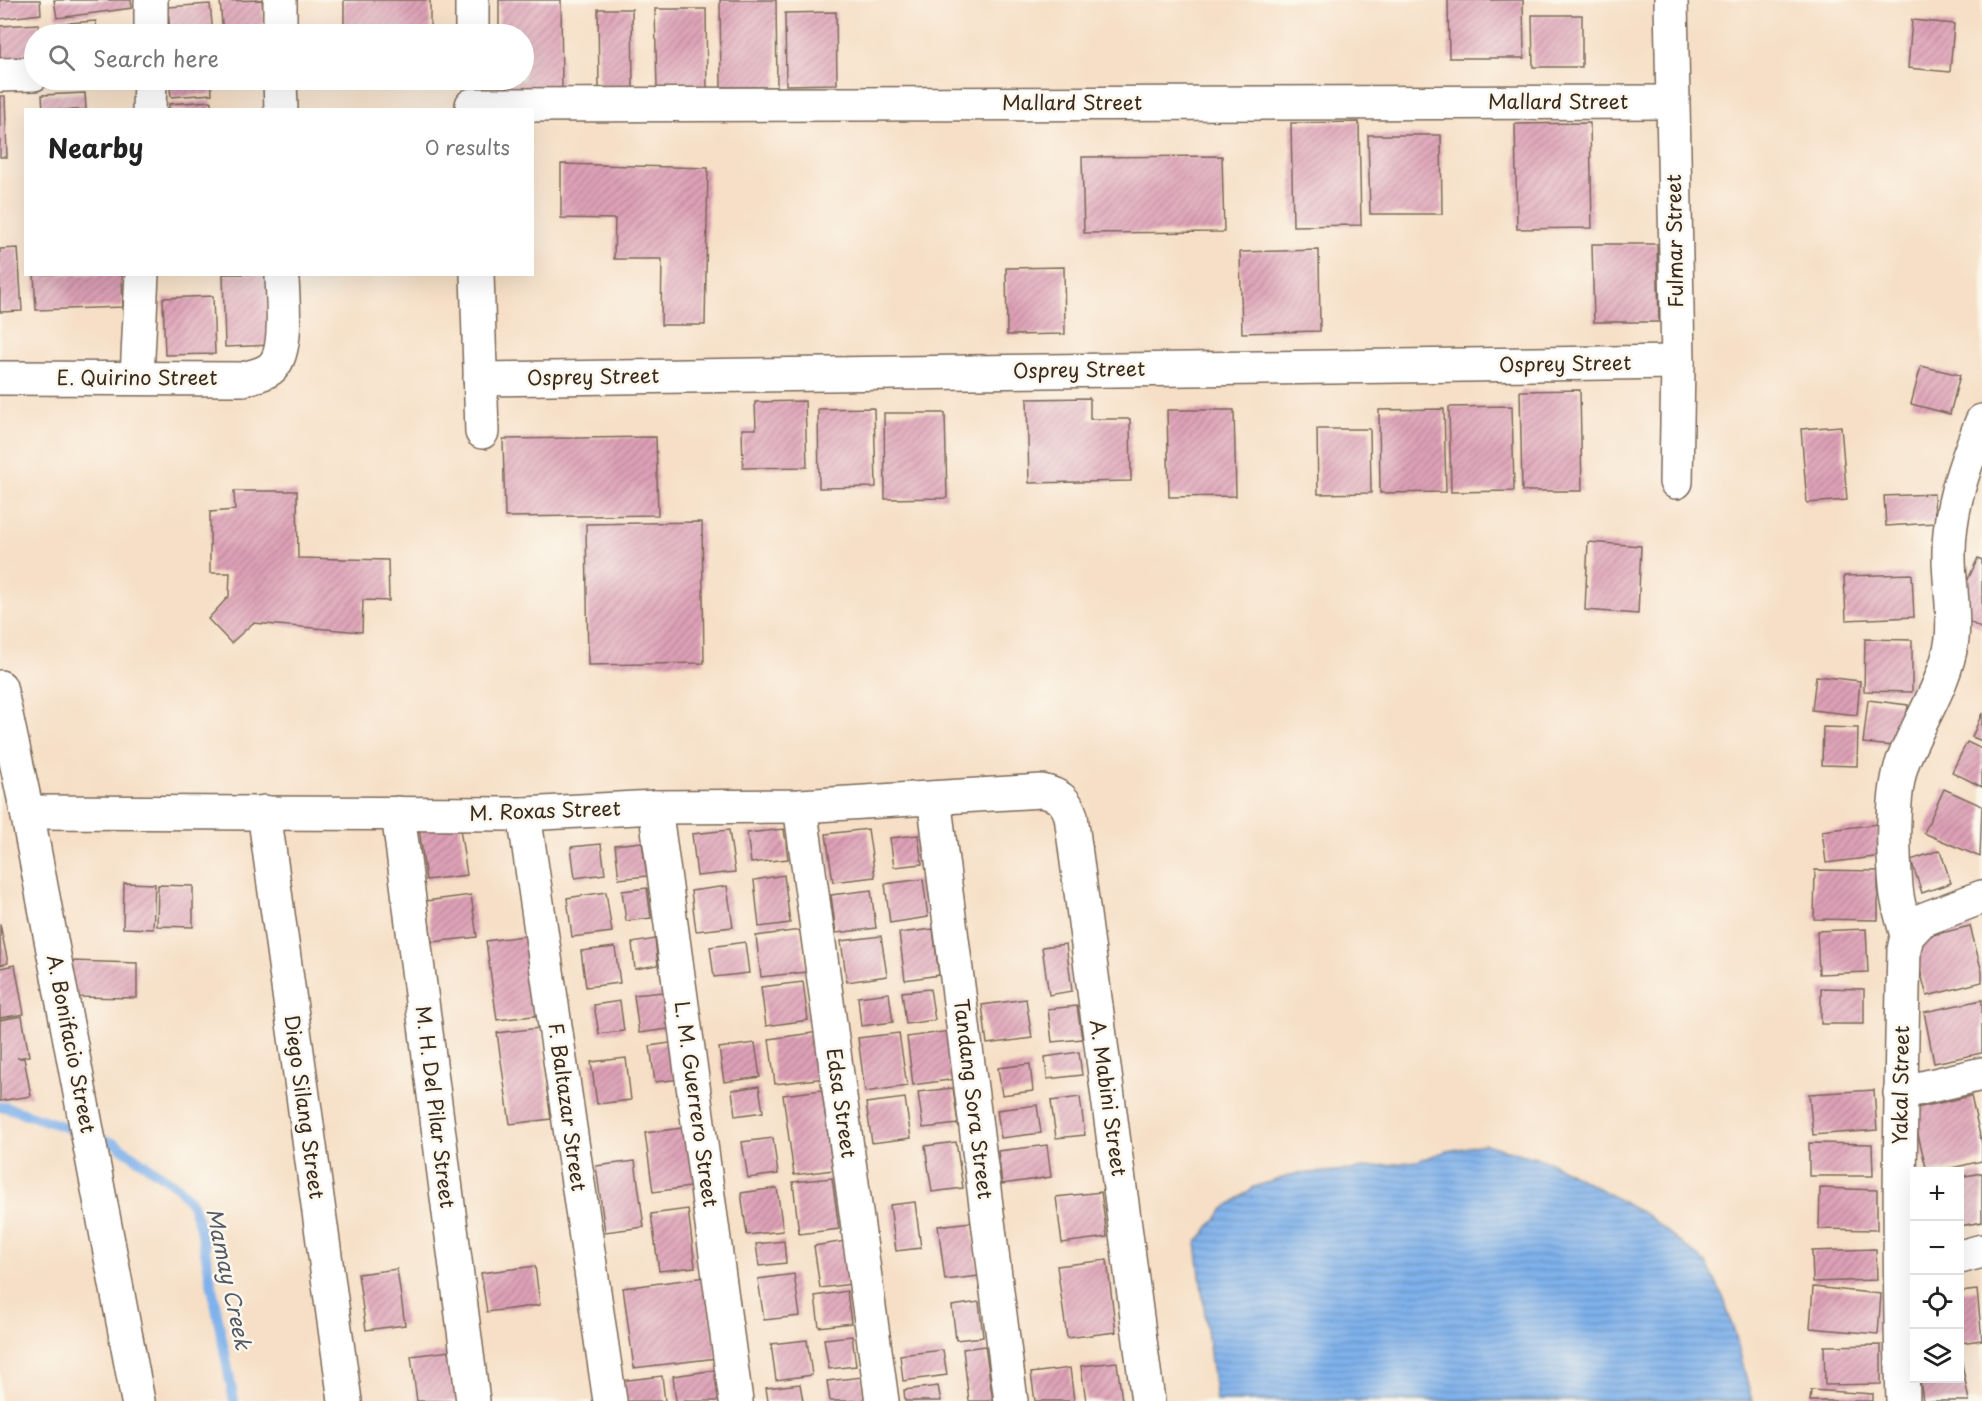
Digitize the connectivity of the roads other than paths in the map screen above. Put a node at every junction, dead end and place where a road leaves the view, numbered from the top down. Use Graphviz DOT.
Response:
graph roads {
  1 [pos="151,0"];
  2 [pos="280,0"];
  3 [pos="472,0"];
  4 [pos="1671,0"];
  5 [pos="151,24"];
  6 [pos="280,24"];
  7 [pos="472,24"];
  8 [pos="24,74"];
  9 [pos="0,75"];
  10 [pos="150,90"];
  11 [pos="280,90"];
  12 [pos="472,98"];
  13 [pos="1672,102"];
  14 [pos="149,108"];
  15 [pos="281,108"];
  16 [pos="142,276"];
  17 [pos="282,276"];
  18 [pos="477,276"];
  19 [pos="1678,362"];
  20 [pos="137,377"];
  21 [pos="0,378"];
  22 [pos="480,379"];
  23 [pos="1982,421"];
  24 [pos="482,432"];
  25 [pos="1676,482"];
  26 [pos="0,687"];
  27 [pos="934,798"];
  28 [pos="1061,798"];
  29 [pos="800,806"];
  30 [pos="656,807"];
  31 [pos="27,812"];
  32 [pos="264,812"];
  33 [pos="398,813"];
  34 [pos="524,814"];
  35 [pos="1982,897"];
  36 [pos="1915,928"];
  37 [pos="1982,1074"];
  38 [pos="1900,1094"];
  39 [pos="1982,1251"];
  40 [pos="1964,1256"];
  41 [pos="1907,1269"];
  42 [pos="138,1401"];
  43 [pos="345,1401"];
  44 [pos="473,1401"];
  45 [pos="610,1401"];
  46 [pos="736,1401"];
  47 [pos="882,1401"];
  48 [pos="1011,1401"];
  49 [pos="1148,1401"];
  50 [pos="1903,1401"];
  1 -- 5 [label="street"];
  2 -- 6 [label="street"];
  3 -- 7 [label="street"];
  4 -- 13 [label="street, Fulmar Street"];
  8 -- 9 [label="street"];
  10 -- 14 [label="street"];
  11 -- 15 [label="street"];
  12 -- 13 [label="street, Mallard Street"];
  13 -- 19 [label="street, Fulmar Street"];
  16 -- 20 [label="street"];
  17 -- 20 [label="street, E. Quirino Street"];
  18 -- 22 [label="street"];
  19 -- 22 [label="street, Osprey Street"];
  19 -- 25 [label="street, Fulmar Street"];
  20 -- 21 [label="street, E. Quirino Street"];
  22 -- 24 [label="street"];
  23 -- 36 [label="street, Yakal Street"];
  26 -- 31 [label="street, A. Bonifacio Street"];
  27 -- 28 [label="street, M. Roxas Street"];
  27 -- 29 [label="street, M. Roxas Street"];
  27 -- 48 [label="street, Tandang Sora Street"];
  28 -- 49 [label="street, A. Mabini Street"];
  29 -- 30 [label="street, M. Roxas Street"];
  29 -- 47 [label="street, Edsa Street"];
  30 -- 34 [label="street, M. Roxas Street"];
  30 -- 46 [label="street, L. M. Guerrero Street"];
  31 -- 32 [label="street, M. Roxas Street"];
  31 -- 42 [label="street, A. Bonifacio Street"];
  32 -- 33 [label="street, M. Roxas Street"];
  32 -- 43 [label="street, Diego Silang Street"];
  33 -- 34 [label="street, M. Roxas Street"];
  33 -- 44 [label="street, M. H. Del Pilar Street"];
  34 -- 45 [label="street, F. Baltazar Street"];
  35 -- 36 [label="street"];
  36 -- 38 [label="street, Yakal Street"];
  37 -- 38 [label="street"];
  38 -- 41 [label="street, Yakal Street"];
  39 -- 40 [label="street"];
  41 -- 50 [label="street, Yakal Street"];
}
